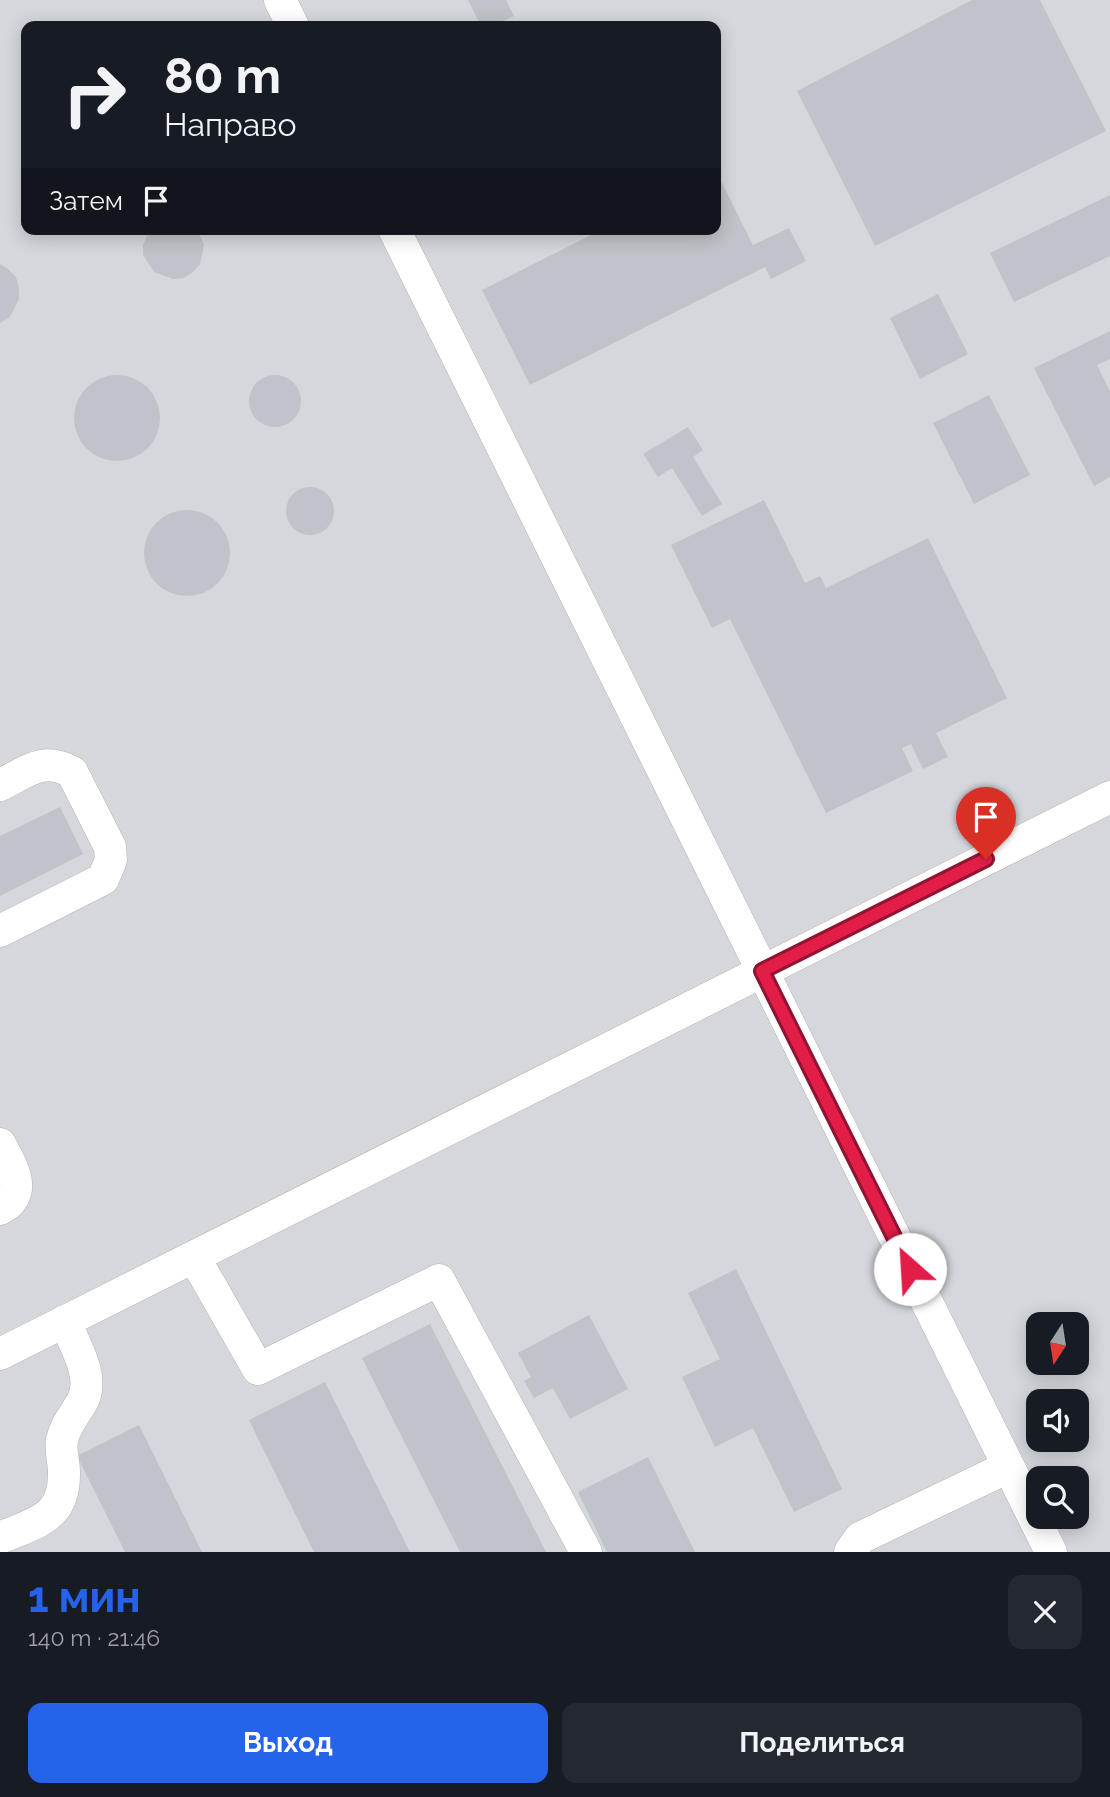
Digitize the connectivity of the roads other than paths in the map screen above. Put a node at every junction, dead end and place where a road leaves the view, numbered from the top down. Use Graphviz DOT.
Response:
graph roads {
  1 [pos="280,0"];
  2 [pos="290,21"];
  3 [pos="397,235"];
  4 [pos="0,785"];
  5 [pos="1110,797"];
  6 [pos="0,930"];
  7 [pos="762,971"];
  8 [pos="0,1144"];
  9 [pos="0,1209"];
  10 [pos="194,1257"];
  11 [pos="65,1321"];
  12 [pos="0,1354"];
  13 [pos="1009,1467"];
  14 [pos="0,1538"];
  15 [pos="586,1552"];
  16 [pos="850,1552"];
  17 [pos="1051,1552"];
  1 -- 2 [label="lane"];
  3 -- 7 [label="lane"];
  4 -- 6 [label="lane"];
  5 -- 7 [label="lane"];
  7 -- 10 [label="lane"];
  7 -- 13 [label="lane"];
  8 -- 9 [label="lane"];
  10 -- 11 [label="lane"];
  10 -- 15 [label="lane"];
  11 -- 12 [label="lane"];
  11 -- 14 [label="lane"];
  13 -- 16 [label="lane"];
  13 -- 17 [label="lane"];
}
